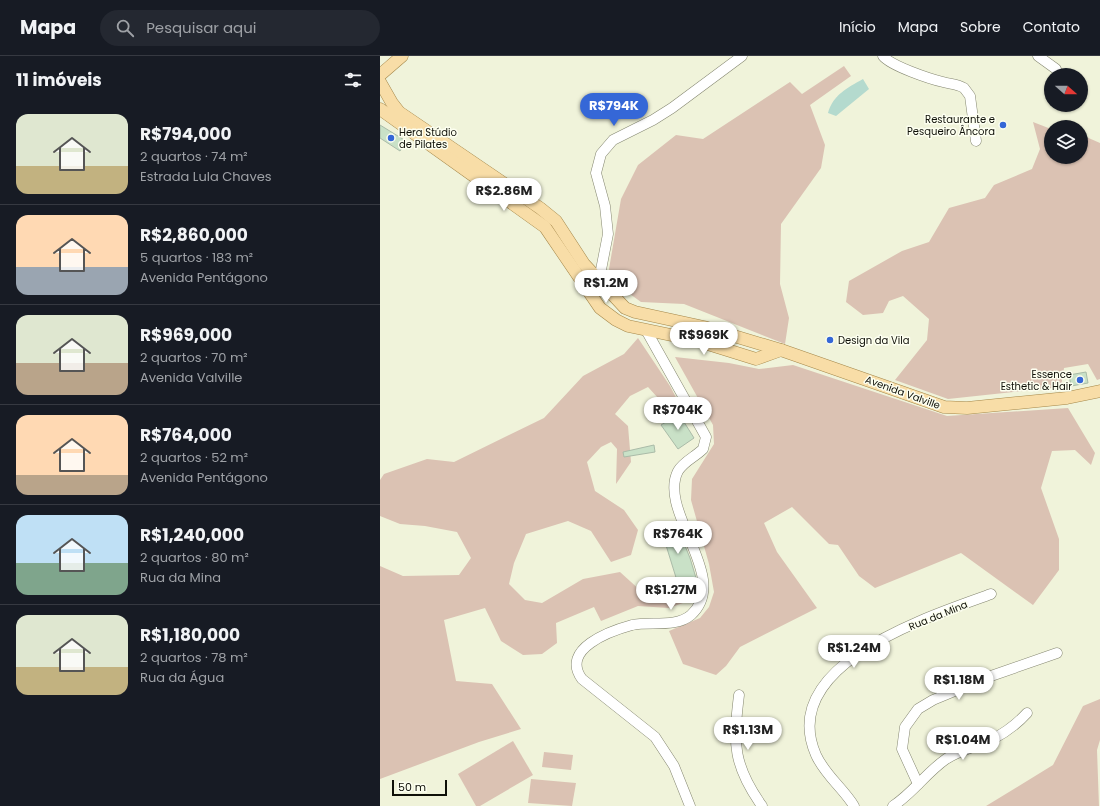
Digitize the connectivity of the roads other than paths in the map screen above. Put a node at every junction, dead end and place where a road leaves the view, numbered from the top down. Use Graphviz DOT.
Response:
graph roads {
  1 [pos="402,56"];
  2 [pos="742,56"];
  3 [pos="884,56"];
  4 [pos="1038,56"];
  5 [pos="1056,68"];
  6 [pos="380,75"];
  7 [pos="380,82"];
  8 [pos="380,109"];
  9 [pos="976,141"];
  10 [pos="601,262"];
  11 [pos="584,264"];
  12 [pos="599,280"];
  13 [pos="630,310"];
  14 [pos="616,320"];
  15 [pos="628,326"];
  16 [pos="646,330"];
  17 [pos="737,337"];
  18 [pos="722,349"];
  19 [pos="781,350"];
  20 [pos="1100,391"];
  21 [pos="991,594"];
  22 [pos="1056,653"];
  23 [pos="739,695"];
  24 [pos="1028,712"];
  25 [pos="918,784"];
  26 [pos="690,806"];
  27 [pos="762,806"];
  28 [pos="854,806"];
  29 [pos="893,806"];
  1 -- 6 [label="main road"];
  2 -- 10 [label="street"];
  3 -- 9 [label="street"];
  4 -- 5 [label="street"];
  7 -- 11 [label="main road"];
  8 -- 14 [label="main road"];
  10 -- 11 [label="street"];
  10 -- 12 [label="street"];
  11 -- 12 [label="main road"];
  12 -- 13 [label="main road"];
  13 -- 14 [label="main road"];
  13 -- 15 [label="main road"];
  13 -- 17 [label="main road, Avenida Valville"];
  14 -- 15 [label="main road"];
  15 -- 16 [label="main road"];
  16 -- 18 [label="main road"];
  16 -- 26 [label="street"];
  17 -- 18 [label="main road"];
  17 -- 19 [label="main road, Avenida Valville"];
  18 -- 19 [label="main road"];
  19 -- 20 [label="main road, Avenida Valville"];
  21 -- 28 [label="street, Rua da Mina"];
  22 -- 25 [label="street"];
  23 -- 27 [label="street"];
  24 -- 25 [label="street"];
  25 -- 29 [label="street"];
}
